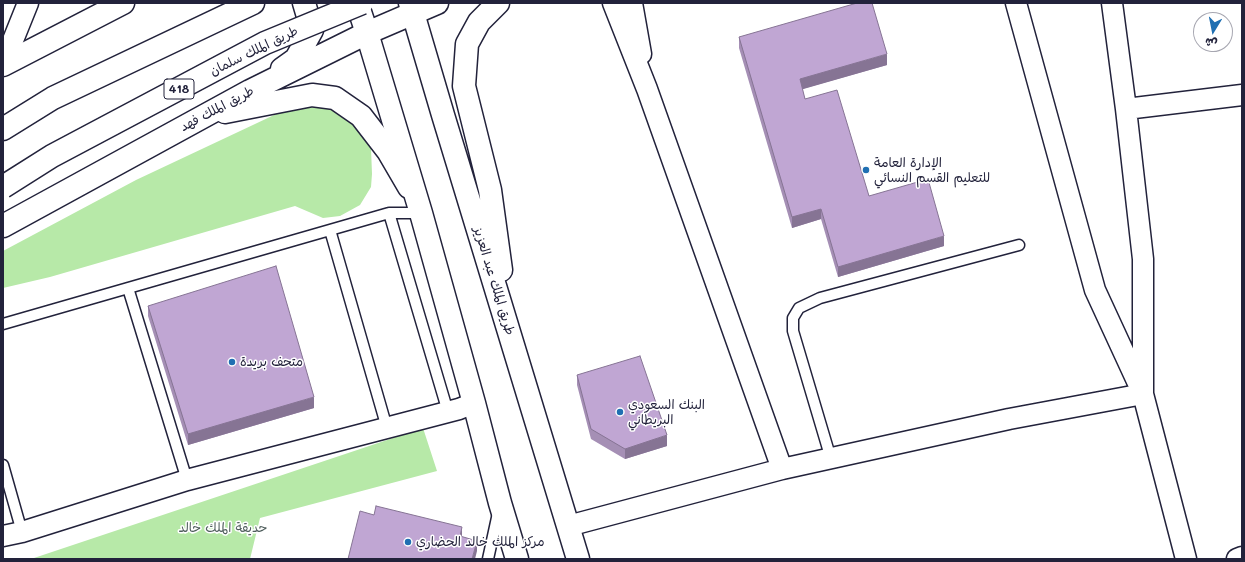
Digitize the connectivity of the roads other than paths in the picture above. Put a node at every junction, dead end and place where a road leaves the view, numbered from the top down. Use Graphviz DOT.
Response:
graph roads {
  1 [pos="28,3"];
  2 [pos="124,3"];
  3 [pos="253,3"];
  4 [pos="304,3"];
  5 [pos="357,3"];
  6 [pos="362,3"];
  7 [pos="437,3"];
  8 [pos="498,3"];
  9 [pos="613,3"];
  10 [pos="632,3"];
  11 [pos="1016,3"];
  12 [pos="1112,3"];
  13 [pos="412,8"];
  14 [pos="367,33"];
  15 [pos="3,65"];
  16 [pos="647,89"];
  17 [pos="250,91"];
  18 [pos="1242,95"];
  19 [pos="1126,109"];
  20 [pos="204,116"];
  21 [pos="3,129"];
  22 [pos="3,187"];
  23 [pos="420,208"];
  24 [pos="389,214"];
  25 [pos="3,226"];
  26 [pos="330,230"];
  27 [pos="1019,245"];
  28 [pos="128,288"];
  29 [pos="3,324"];
  30 [pos="512,341"];
  31 [pos="1143,394"];
  32 [pos="474,403"];
  33 [pos="448,412"];
  34 [pos="387,428"];
  35 [pos="831,459"];
  36 [pos="3,465"];
  37 [pos="782,469"];
  38 [pos="187,480"];
  39 [pos="500,503"];
  40 [pos="568,526"];
  41 [pos="22,532"];
  42 [pos="3,536"];
  43 [pos="1242,557"];
  44 [pos="488,559"];
  45 [pos="517,559"];
  46 [pos="578,559"];
  47 [pos="1186,559"];
  48 [pos="1238,559"];
  1 -- 15 [label="street"];
  2 -- 15 [label="main road"];
  3 -- 21 [label="main road"];
  4 -- 17 [label="main road"];
  5 -- 14 [label="main road"];
  6 -- 22 [label="main road, طريق الملك سلمان / 418, bridge"];
  7 -- 13 [label="main road, طريق الملك فهد"];
  8 -- 30 [label="main road"];
  9 -- 16 [label="street"];
  10 -- 16 [label="street"];
  11 -- 31 [label="street"];
  12 -- 19 [label="street"];
  13 -- 14 [label="main road, طريق الملك فهد"];
  13 -- 30 [label="main road, طريق الملك عبد العزيز"];
  14 -- 17 [label="main road, طريق الملك فهد"];
  14 -- 23 [label="main road"];
  16 -- 37 [label="street"];
  17 -- 20 [label="main road, طريق الملك فهد"];
  18 -- 19 [label="street"];
  19 -- 31 [label="street"];
  20 -- 23 [label="main road"];
  20 -- 25 [label="main road, طريق الملك فهد"];
  23 -- 24 [label="lane"];
  23 -- 32 [label="main road"];
  24 -- 26 [label="lane"];
  24 -- 33 [label="lane"];
  26 -- 28 [label="lane"];
  26 -- 34 [label="lane"];
  27 -- 35 [label="lane"];
  28 -- 29 [label="lane"];
  28 -- 38 [label="lane"];
  30 -- 40 [label="main road, طريق الملك عبد العزيز"];
  31 -- 35 [label="street"];
  31 -- 47 [label="street"];
  32 -- 33 [label="street"];
  32 -- 39 [label="main road"];
  33 -- 34 [label="street"];
  34 -- 38 [label="street"];
  35 -- 37 [label="street"];
  36 -- 41 [label="lane"];
  37 -- 40 [label="street"];
  38 -- 41 [label="street"];
  39 -- 44 [label="lane"];
  39 -- 45 [label="main road"];
  40 -- 46 [label="main road, طريق الملك عبد العزيز"];
  41 -- 42 [label="street"];
  43 -- 48 [label="street"];
}
